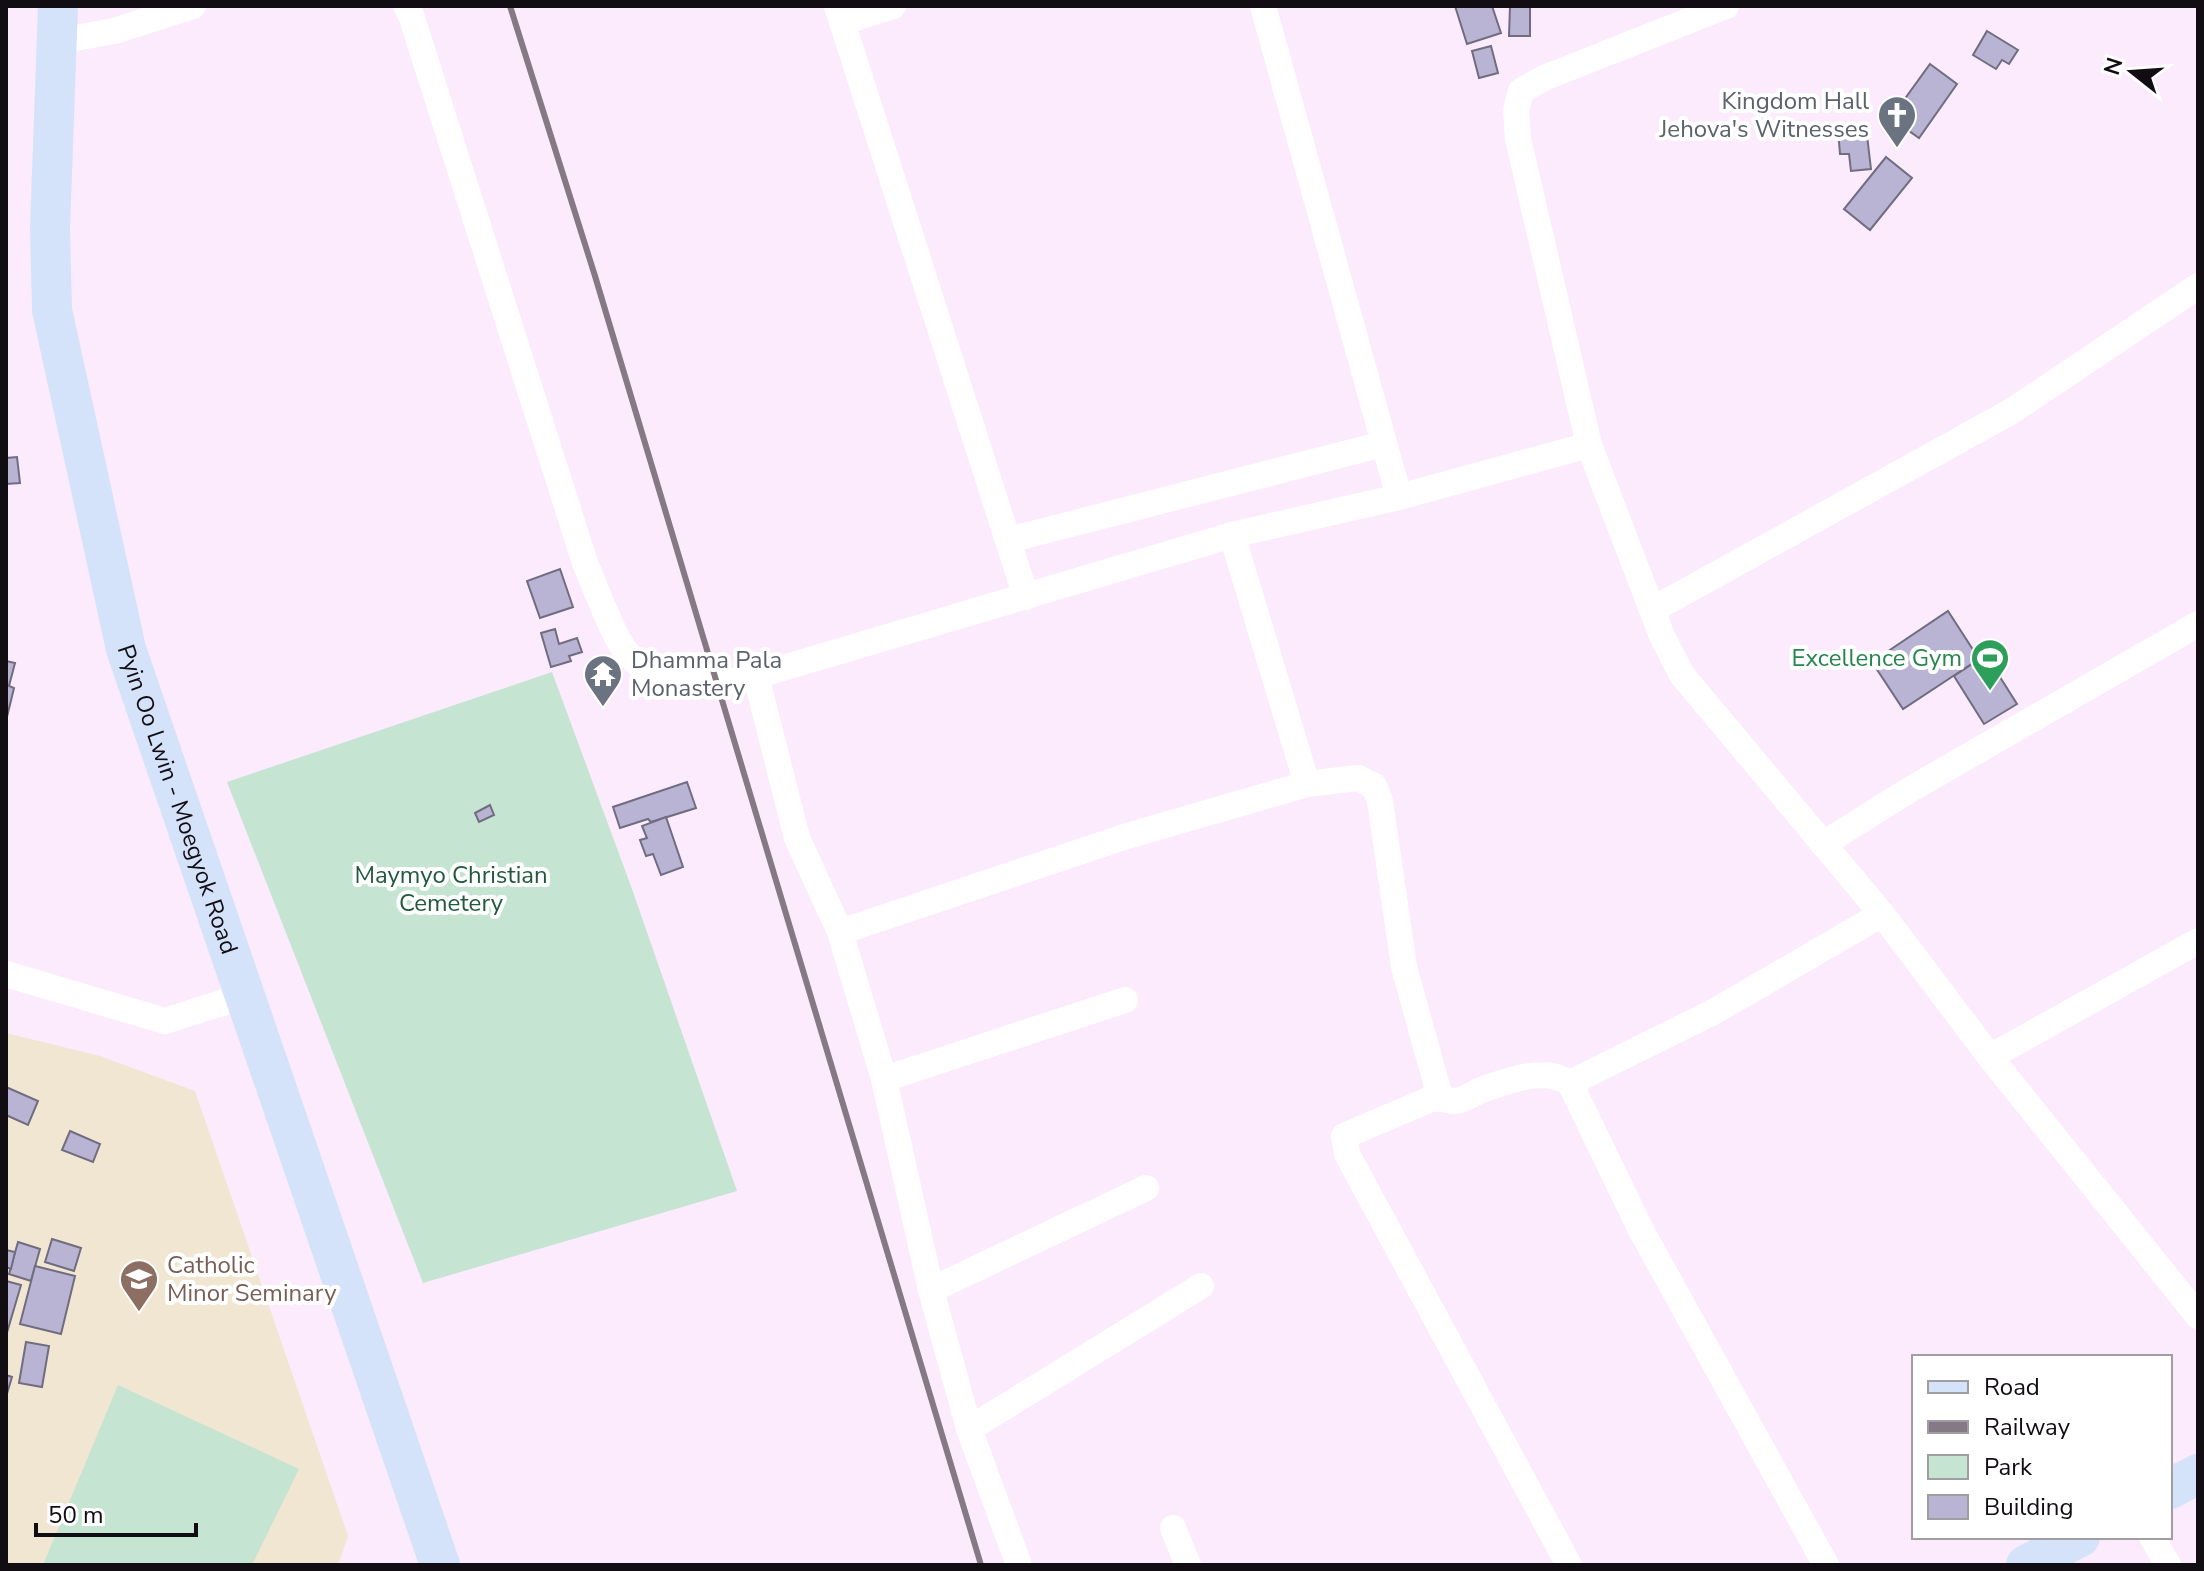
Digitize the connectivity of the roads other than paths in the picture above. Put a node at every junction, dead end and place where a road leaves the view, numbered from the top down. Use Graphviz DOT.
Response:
graph roads {
  1 [pos="193,6"];
  2 [pos="406,6"];
  3 [pos="893,6"];
  4 [pos="1263,6"];
  5 [pos="1726,6"];
  6 [pos="840,14"];
  7 [pos="58,24"];
  8 [pos="2198,286"];
  9 [pos="1383,444"];
  10 [pos="1589,445"];
  11 [pos="1399,497"];
  12 [pos="1232,535"];
  13 [pos="1009,540"];
  14 [pos="1026,597"];
  15 [pos="1652,610"];
  16 [pos="2198,624"];
  17 [pos="756,676"];
  18 [pos="1307,784"];
  19 [pos="1823,844"];
  20 [pos="1882,914"];
  21 [pos="840,932"];
  22 [pos="2198,941"];
  23 [pos="6,974"];
  24 [pos="244,996"];
  25 [pos="1125,1000"];
  26 [pos="1990,1057"];
  27 [pos="884,1079"];
  28 [pos="1570,1083"];
  29 [pos="1440,1097"];
  30 [pos="1146,1188"];
  31 [pos="1201,1286"];
  32 [pos="931,1290"];
  33 [pos="2198,1316"];
  34 [pos="969,1429"];
  35 [pos="2198,1474"];
  36 [pos="2172,1488"];
  37 [pos="1173,1528"];
  38 [pos="2076,1539"];
  39 [pos="2153,1539"];
  40 [pos="440,1565"];
  41 [pos="1019,1565"];
  42 [pos="1188,1565"];
  43 [pos="1569,1565"];
  44 [pos="1826,1565"];
  45 [pos="2026,1565"];
  46 [pos="2168,1565"];
  1 -- 7 [label="street"];
  2 -- 17 [label="street"];
  3 -- 6 [label="street"];
  4 -- 9 [label="street"];
  5 -- 10 [label="street"];
  6 -- 13 [label="street"];
  7 -- 24 [label="main road, Pyin Oo Lwin - Moegyok Road"];
  8 -- 15 [label="street"];
  9 -- 11 [label="street"];
  9 -- 13 [label="street"];
  10 -- 11 [label="street"];
  10 -- 15 [label="street"];
  11 -- 12 [label="street"];
  12 -- 14 [label="street"];
  12 -- 18 [label="street"];
  13 -- 14 [label="street"];
  14 -- 17 [label="street"];
  15 -- 19 [label="street"];
  16 -- 19 [label="street"];
  17 -- 21 [label="street"];
  18 -- 21 [label="street"];
  18 -- 29 [label="street"];
  19 -- 20 [label="street"];
  20 -- 26 [label="street"];
  20 -- 28 [label="street"];
  21 -- 27 [label="street"];
  22 -- 26 [label="street"];
  23 -- 24 [label="street"];
  24 -- 40 [label="main road, Pyin Oo Lwin - Moegyok Road"];
  25 -- 27 [label="street"];
  26 -- 33 [label="street"];
  27 -- 32 [label="street"];
  28 -- 29 [label="street"];
  28 -- 44 [label="street"];
  29 -- 43 [label="street"];
  30 -- 32 [label="street"];
  31 -- 34 [label="street"];
  32 -- 34 [label="street"];
  34 -- 41 [label="street"];
  35 -- 36 [label="main road"];
  37 -- 42 [label="street"];
  38 -- 45 [label="main road"];
  39 -- 46 [label="street"];
}
